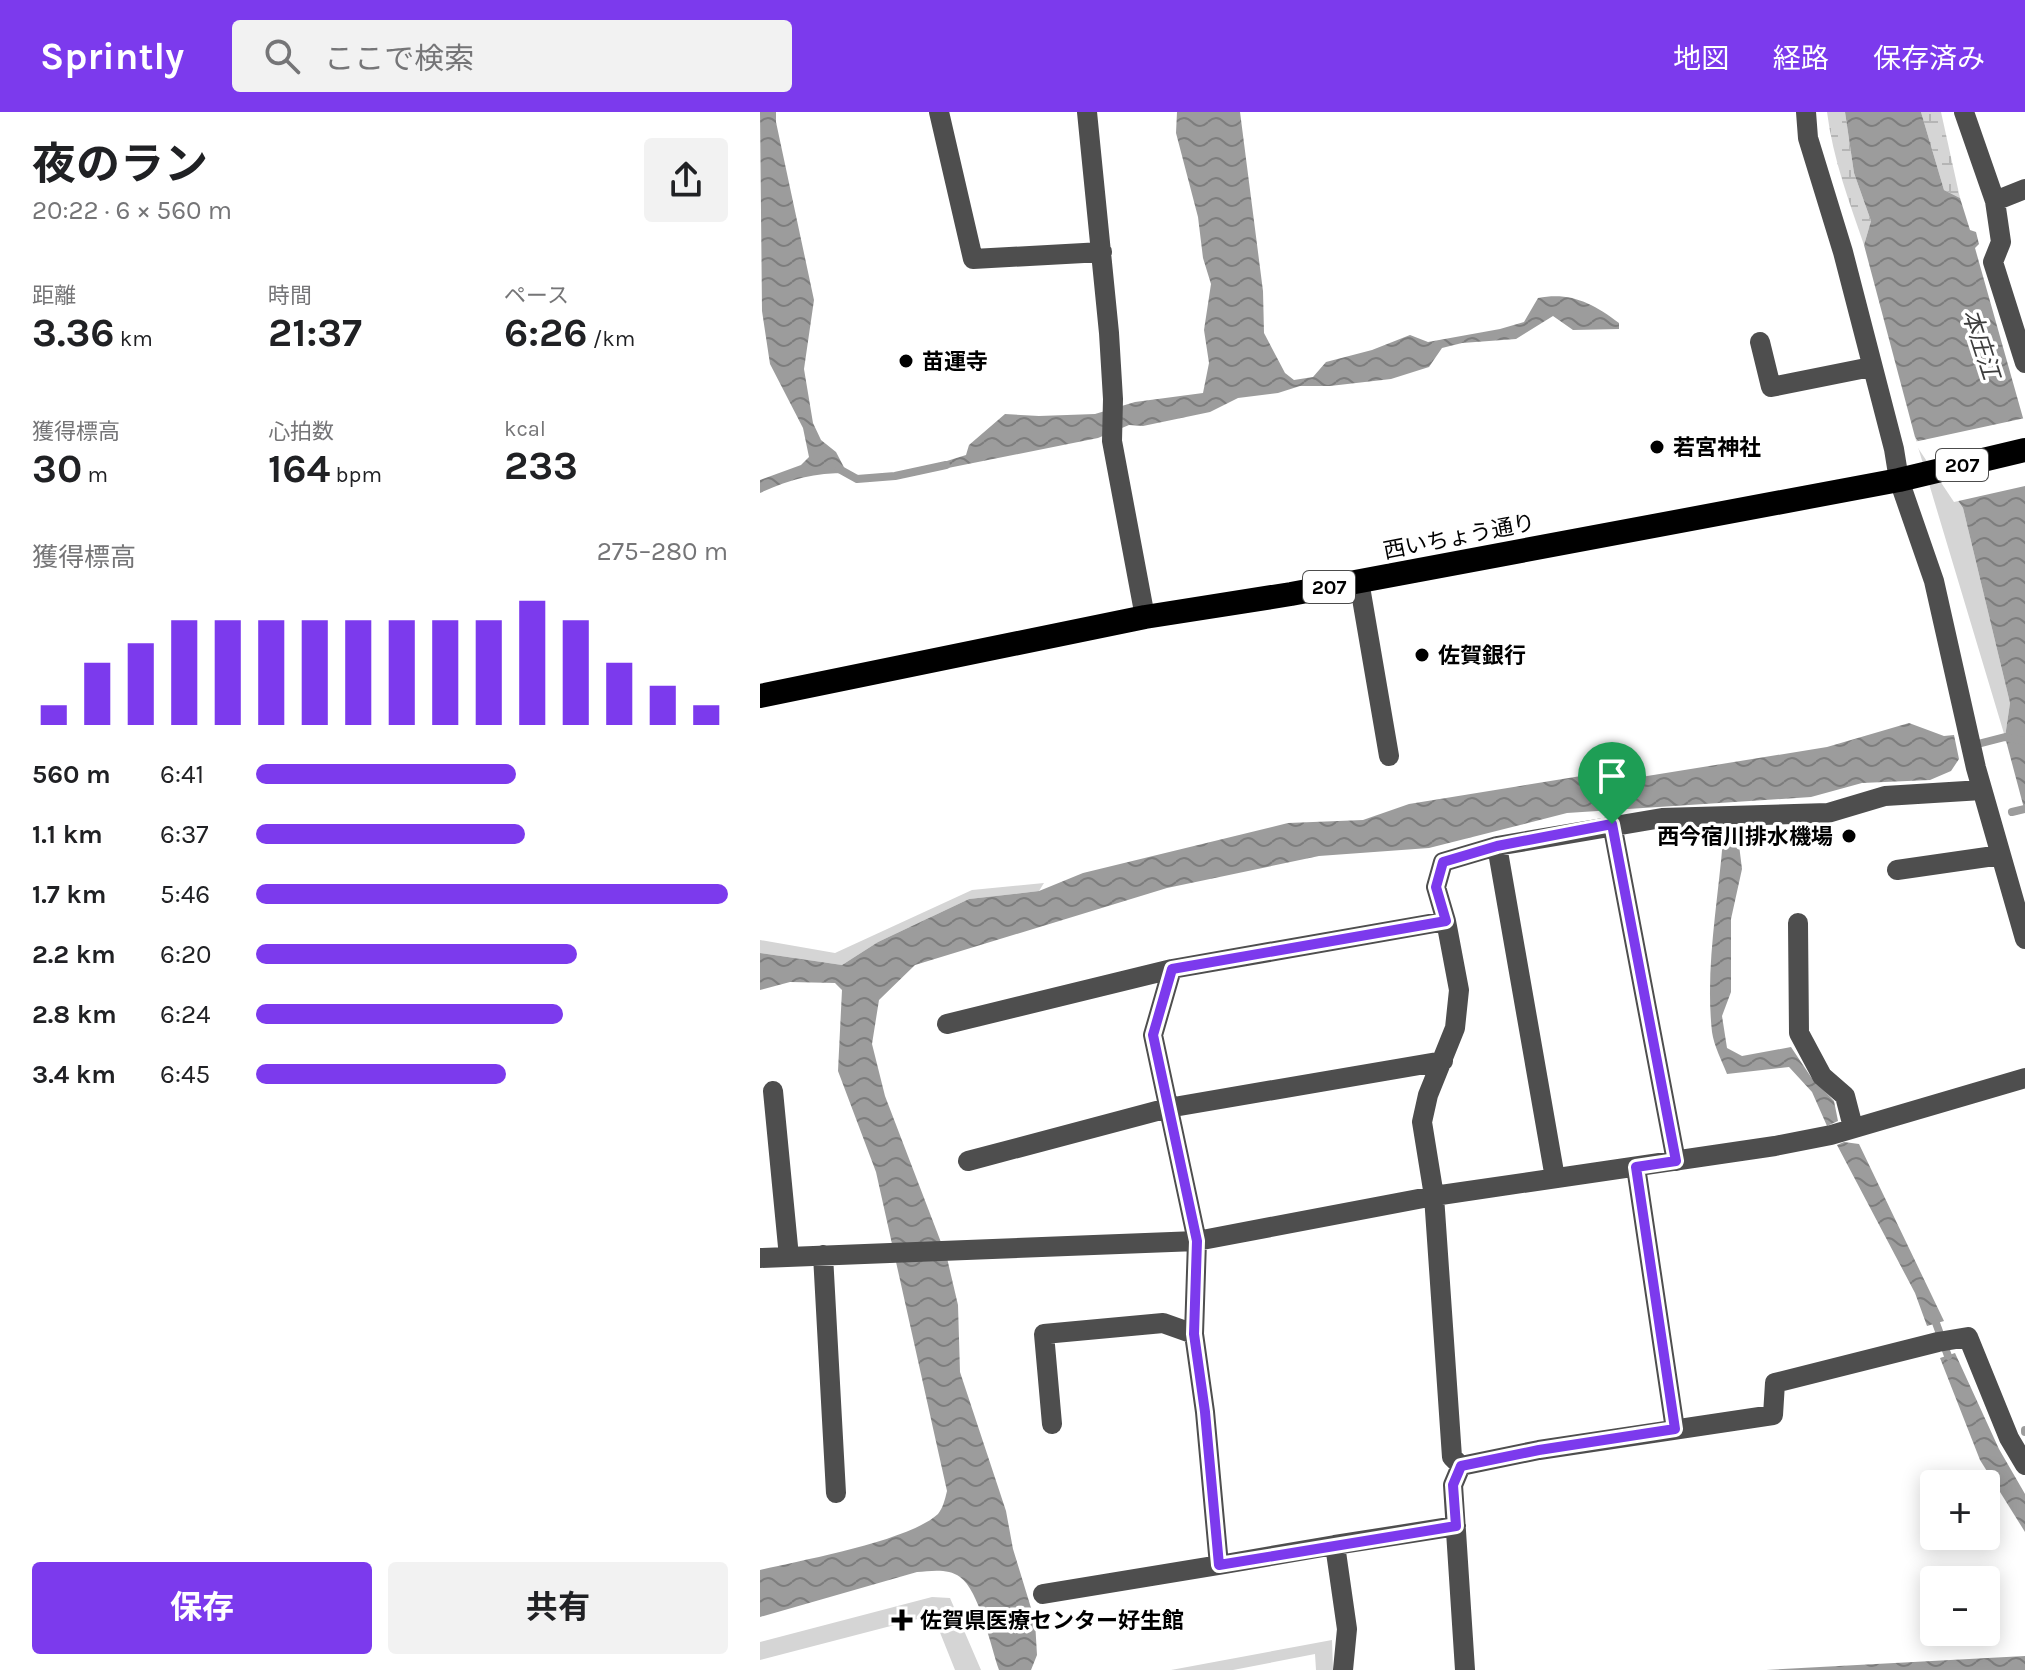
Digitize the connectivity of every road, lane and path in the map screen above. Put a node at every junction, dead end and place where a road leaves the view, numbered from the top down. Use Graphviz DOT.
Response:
graph roads {
  1 [pos="939,112"];
  2 [pos="1087,112"];
  3 [pos="1806,112"];
  4 [pos="1964,112"];
  5 [pos="2025,189"];
  6 [pos="1995,201"];
  7 [pos="1102,252"];
  8 [pos="1760,342"];
  9 [pos="2025,363"];
  10 [pos="1871,367"];
  11 [pos="2025,450"];
  12 [pos="1899,480"];
  13 [pos="1359,581"];
  14 [pos="1145,617"];
  15 [pos="760,695"];
  16 [pos="1389,756"];
  17 [pos="1982,790"];
  18 [pos="1612,824"];
  19 [pos="1497,846"];
  20 [pos="2001,855"];
  21 [pos="1897,870"];
  22 [pos="1446,921"];
  23 [pos="1798,923"];
  24 [pos="2025,939"];
  25 [pos="1172,969"];
  26 [pos="947,1024"];
  27 [pos="1443,1061"];
  28 [pos="2025,1078"];
  29 [pos="773,1091"];
  30 [pos="1168,1108"];
  31 [pos="1843,1131"];
  32 [pos="968,1161"];
  33 [pos="1676,1161"];
  34 [pos="1636,1167"];
  35 [pos="1555,1178"];
  36 [pos="1434,1196"];
  37 [pos="1197,1241"];
  38 [pos="823,1255"];
  39 [pos="789,1257"];
  40 [pos="760,1258"];
  41 [pos="1194,1334"];
  42 [pos="1052,1424"];
  43 [pos="1675,1429"];
  44 [pos="2025,1465"];
  45 [pos="1461,1466"];
  46 [pos="836,1493"];
  47 [pos="1456,1526"];
  48 [pos="1335,1545"];
  49 [pos="1219,1565"];
  50 [pos="1043,1594"];
  51 [pos="1343,1670"];
  52 [pos="1465,1670"];
  1 -- 7 [label="street"];
  2 -- 7 [label="street"];
  3 -- 10 [label="street"];
  4 -- 6 [label="street"];
  5 -- 6 [label="street"];
  6 -- 9 [label="street"];
  7 -- 14 [label="street"];
  8 -- 10 [label="street"];
  10 -- 12 [label="street"];
  11 -- 12 [label="highway, 西いちょう通り / 207"];
  12 -- 13 [label="highway, 西いちょう通り / 207"];
  12 -- 17 [label="street"];
  13 -- 14 [label="highway, 西いちょう通り / 207"];
  13 -- 16 [label="street"];
  14 -- 15 [label="highway, 西いちょう通り / 207"];
  17 -- 18 [label="street"];
  17 -- 20 [label="street"];
  18 -- 19 [label="street"];
  18 -- 33 [label="street"];
  19 -- 22 [label="street"];
  19 -- 35 [label="street"];
  20 -- 21 [label="street"];
  20 -- 24 [label="street"];
  22 -- 25 [label="street"];
  22 -- 27 [label="street"];
  23 -- 31 [label="street"];
  25 -- 26 [label="street"];
  25 -- 30 [label="street"];
  27 -- 30 [label="street"];
  27 -- 36 [label="street"];
  28 -- 31 [label="street"];
  29 -- 39 [label="street"];
  30 -- 32 [label="street"];
  30 -- 37 [label="street"];
  31 -- 33 [label="street"];
  33 -- 34 [label="street"];
  34 -- 35 [label="street"];
  34 -- 43 [label="street"];
  35 -- 36 [label="street"];
  36 -- 37 [label="street"];
  36 -- 45 [label="street"];
  37 -- 38 [label="street"];
  37 -- 41 [label="street"];
  38 -- 39 [label="street"];
  38 -- 46 [label="street"];
  39 -- 40 [label="street"];
  41 -- 42 [label="street"];
  41 -- 49 [label="street"];
  43 -- 44 [label="street"];
  43 -- 45 [label="street"];
  45 -- 47 [label="street"];
  47 -- 48 [label="street"];
  47 -- 52 [label="street"];
  48 -- 49 [label="street"];
  48 -- 51 [label="street"];
  49 -- 50 [label="street"];
}
